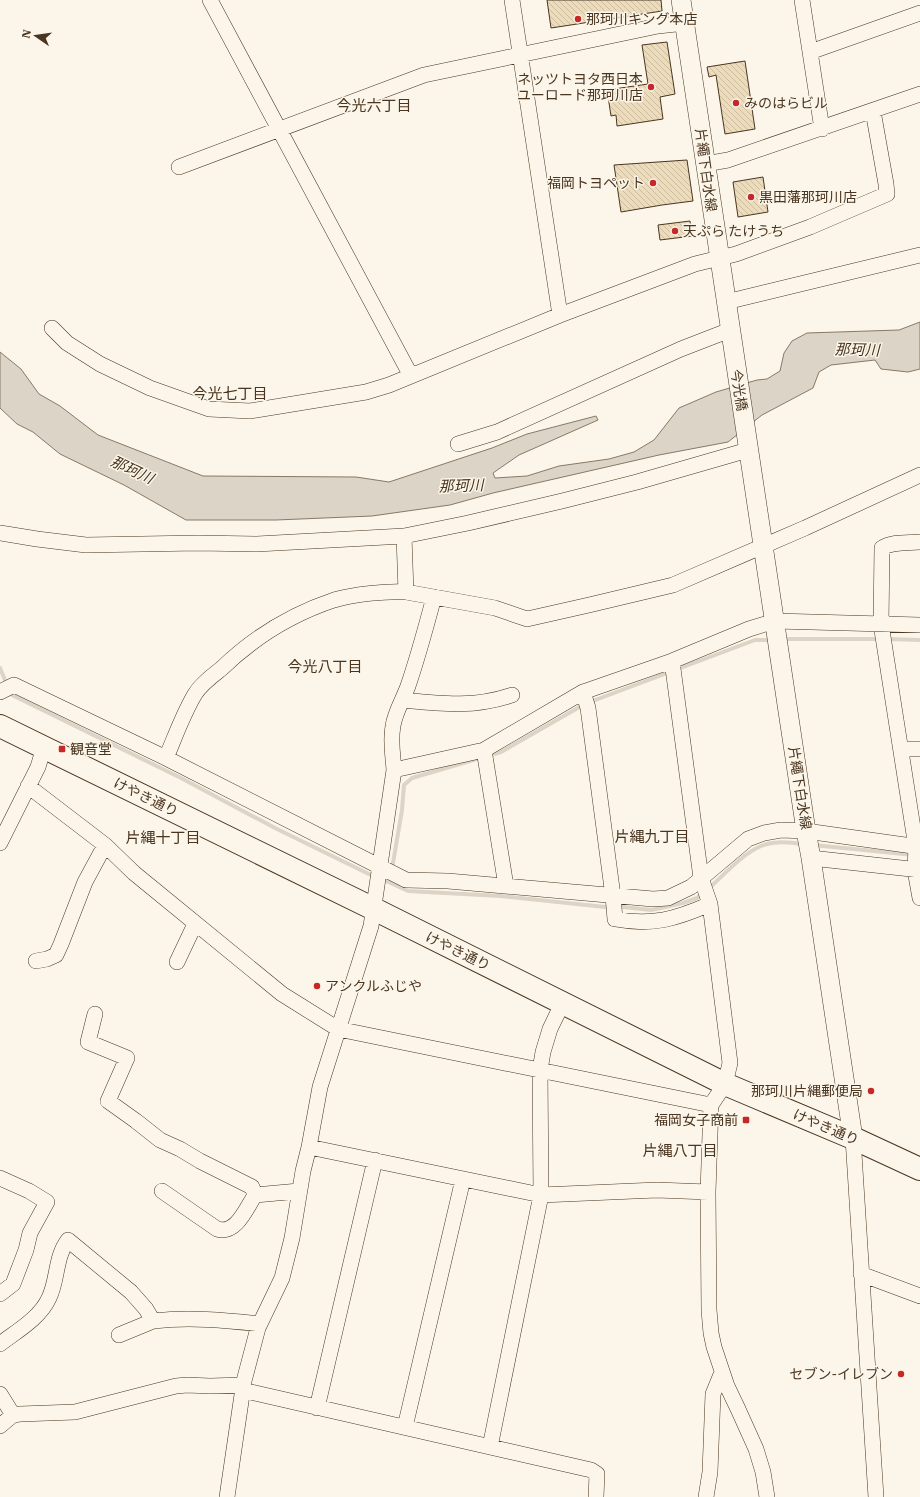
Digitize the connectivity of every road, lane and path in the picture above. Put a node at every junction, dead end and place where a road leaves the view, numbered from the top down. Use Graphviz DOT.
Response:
graph roads {
  1 [pos="210,0"];
  2 [pos="512,0"];
  3 [pos="681,0"];
  4 [pos="802,0"];
  5 [pos="920,13"];
  6 [pos="685,23"];
  7 [pos="810,52"];
  8 [pos="521,54"];
  9 [pos="920,94"];
  10 [pos="873,111"];
  11 [pos="822,129"];
  12 [pos="279,130"];
  13 [pos="705,164"];
  14 [pos="179,167"];
  15 [pos="920,255"];
  16 [pos="719,258"];
  17 [pos="726,302"];
  18 [pos="560,315"];
  19 [pos="52,328"];
  20 [pos="731,335"];
  21 [pos="411,376"];
  22 [pos="458,444"];
  23 [pos="748,445"];
  24 [pos="920,475"];
  25 [pos="0,533"];
  26 [pos="404,536"];
  27 [pos="920,542"];
  28 [pos="763,546"];
  29 [pos="406,592"];
  30 [pos="434,597"];
  31 [pos="775,621"];
  32 [pos="881,624"];
  33 [pos="920,625"];
  34 [pos="672,661"];
  35 [pos="0,692"];
  36 [pos="583,692"];
  37 [pos="512,695"];
  38 [pos="402,700"];
  39 [pos="0,726"];
  40 [pos="44,747"];
  41 [pos="900,749"];
  42 [pos="920,749"];
  43 [pos="484,750"];
  44 [pos="166,758"];
  45 [pos="394,770"];
  46 [pos="28,786"];
  47 [pos="806,831"];
  48 [pos="0,843"];
  49 [pos="105,845"];
  50 [pos="918,847"];
  51 [pos="812,858"];
  52 [pos="381,866"];
  53 [pos="918,870"];
  54 [pos="701,878"];
  55 [pos="506,886"];
  56 [pos="613,896"];
  57 [pos="920,898"];
  58 [pos="710,904"];
  59 [pos="374,909"];
  60 [pos="195,924"];
  61 [pos="36,961"];
  62 [pos="177,962"];
  63 [pos="563,1002"];
  64 [pos="95,1014"];
  65 [pos="338,1029"];
  66 [pos="540,1070"];
  67 [pos="725,1084"];
  68 [pos="711,1105"];
  69 [pos="853,1138"];
  70 [pos="309,1147"];
  71 [pos="375,1160"];
  72 [pos="920,1169"];
  73 [pos="0,1178"];
  74 [pos="462,1179"];
  75 [pos="162,1190"];
  76 [pos="299,1192"];
  77 [pos="708,1192"];
  78 [pos="254,1195"];
  79 [pos="541,1196"];
  80 [pos="861,1274"];
  81 [pos="0,1294"];
  82 [pos="920,1296"];
  83 [pos="153,1321"];
  84 [pos="260,1324"];
  85 [pos="119,1335"];
  86 [pos="0,1344"];
  87 [pos="722,1372"];
  88 [pos="243,1388"];
  89 [pos="0,1394"];
  90 [pos="318,1408"];
  91 [pos="14,1415"];
  92 [pos="0,1426"];
  93 [pos="405,1427"];
  94 [pos="490,1447"];
  95 [pos="227,1497"];
  96 [pos="596,1497"];
  97 [pos="706,1497"];
  98 [pos="767,1497"];
  99 [pos="876,1497"];
  1 -- 12 [label="street"];
  2 -- 8 [label="street"];
  3 -- 6 [label="main road, 片繩下白水線"];
  4 -- 7 [label="street"];
  5 -- 7 [label="street"];
  6 -- 8 [label="street"];
  6 -- 13 [label="main road, 片繩下白水線"];
  7 -- 11 [label="street"];
  8 -- 12 [label="street"];
  8 -- 18 [label="street"];
  9 -- 10 [label="street"];
  10 -- 11 [label="street"];
  10 -- 16 [label="street"];
  11 -- 13 [label="street"];
  12 -- 14 [label="street"];
  12 -- 21 [label="street"];
  13 -- 16 [label="main road, 片繩下白水線"];
  15 -- 17 [label="street"];
  16 -- 17 [label="main road, 片繩下白水線"];
  16 -- 18 [label="street"];
  17 -- 20 [label="main road, 片繩下白水線"];
  18 -- 21 [label="street"];
  19 -- 21 [label="street"];
  20 -- 22 [label="street"];
  20 -- 23 [label="main road, 今光橋"];
  23 -- 26 [label="street"];
  23 -- 28 [label="main road, 片繩下白水線"];
  24 -- 28 [label="street"];
  25 -- 26 [label="street"];
  26 -- 29 [label="street"];
  27 -- 32 [label="street"];
  28 -- 30 [label="street"];
  28 -- 31 [label="main road, 片繩下白水線"];
  29 -- 30 [label="street"];
  29 -- 44 [label="street"];
  30 -- 38 [label="street"];
  31 -- 32 [label="street"];
  31 -- 34 [label="street"];
  31 -- 47 [label="main road, 片繩下白水線"];
  32 -- 33 [label="street"];
  32 -- 41 [label="street"];
  34 -- 36 [label="street"];
  34 -- 54 [label="street"];
  35 -- 44 [label="street"];
  36 -- 43 [label="street"];
  36 -- 56 [label="street"];
  37 -- 38 [label="street"];
  38 -- 45 [label="street"];
  39 -- 40 [label="highway, けやき通り"];
  40 -- 46 [label="street"];
  40 -- 59 [label="highway, けやき通り"];
  41 -- 42 [label="street"];
  41 -- 50 [label="street"];
  43 -- 45 [label="street"];
  43 -- 55 [label="street"];
  44 -- 52 [label="street"];
  45 -- 52 [label="street"];
  46 -- 48 [label="street"];
  46 -- 49 [label="street"];
  47 -- 50 [label="street"];
  47 -- 51 [label="main road, 片繩下白水線"];
  47 -- 54 [label="street"];
  49 -- 60 [label="street"];
  49 -- 61 [label="street"];
  50 -- 53 [label="street"];
  51 -- 53 [label="street"];
  51 -- 69 [label="main road, 片繩下白水線"];
  52 -- 55 [label="street"];
  52 -- 59 [label="street"];
  53 -- 57 [label="street"];
  54 -- 56 [label="street"];
  54 -- 58 [label="street"];
  55 -- 56 [label="street"];
  56 -- 58 [label="street"];
  58 -- 67 [label="street"];
  59 -- 63 [label="highway, けやき通り"];
  59 -- 65 [label="street"];
  60 -- 62 [label="street"];
  60 -- 65 [label="street"];
  63 -- 66 [label="street"];
  63 -- 67 [label="highway, けやき通り"];
  64 -- 78 [label="street"];
  65 -- 66 [label="street"];
  65 -- 70 [label="street"];
  66 -- 68 [label="street"];
  66 -- 79 [label="street"];
  67 -- 68 [label="street"];
  67 -- 69 [label="highway, けやき通り"];
  68 -- 77 [label="street"];
  69 -- 72 [label="highway, けやき通り"];
  69 -- 80 [label="street"];
  70 -- 71 [label="street"];
  70 -- 76 [label="street"];
  71 -- 74 [label="street"];
  71 -- 90 [label="street"];
  73 -- 81 [label="street"];
  74 -- 79 [label="street"];
  74 -- 93 [label="street"];
  75 -- 78 [label="street"];
  76 -- 78 [label="street"];
  76 -- 84 [label="street"];
  77 -- 79 [label="street"];
  77 -- 87 [label="street"];
  79 -- 94 [label="street"];
  80 -- 82 [label="street"];
  80 -- 99 [label="street"];
  83 -- 84 [label="street"];
  83 -- 85 [label="street"];
  83 -- 86 [label="street"];
  84 -- 88 [label="street"];
  87 -- 97 [label="street"];
  87 -- 98 [label="street"];
  88 -- 90 [label="street"];
  88 -- 91 [label="street"];
  88 -- 95 [label="street"];
  89 -- 91 [label="street"];
  90 -- 93 [label="street"];
  91 -- 92 [label="street"];
  93 -- 94 [label="street"];
  94 -- 96 [label="street"];
}
